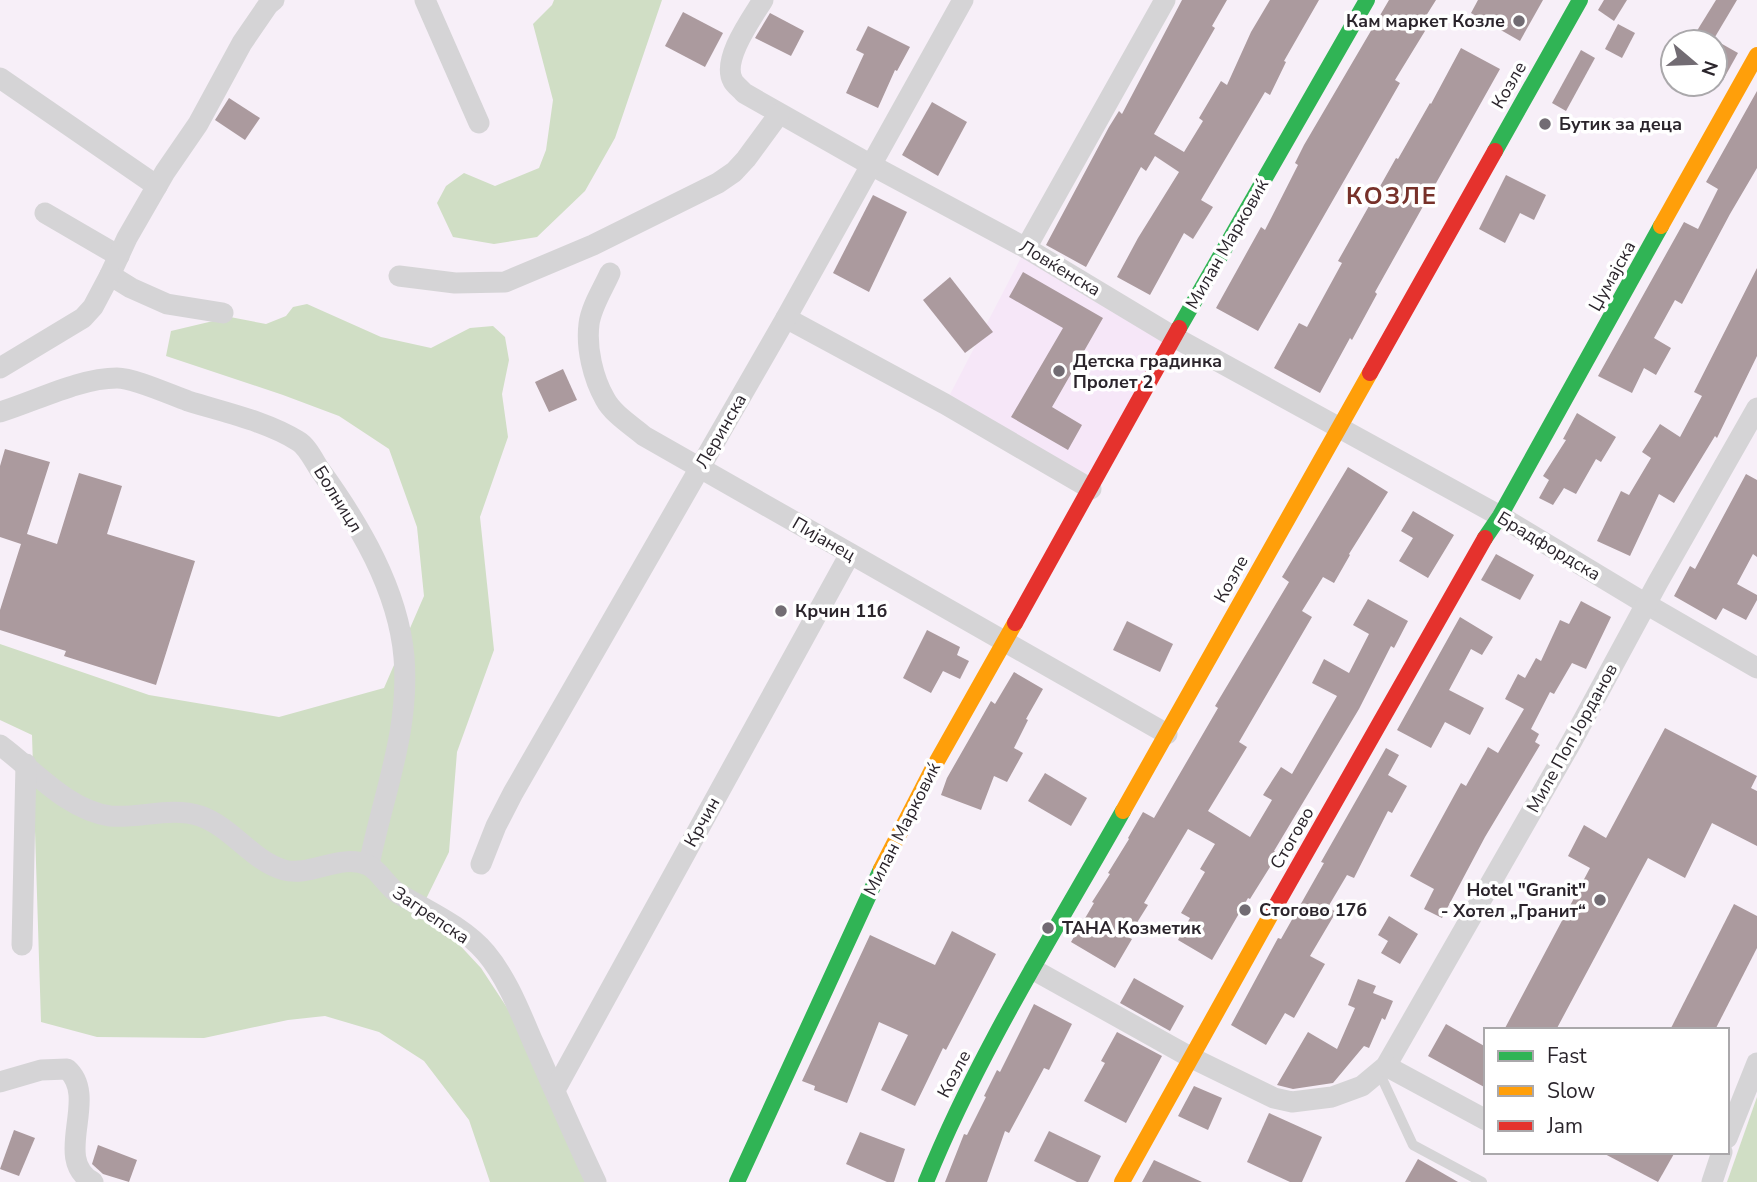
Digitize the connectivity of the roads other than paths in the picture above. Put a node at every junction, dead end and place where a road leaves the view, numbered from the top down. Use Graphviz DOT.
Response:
graph roads {
  1 [pos="274,0"];
  2 [pos="425,0"];
  3 [pos="763,0"];
  4 [pos="963,0"];
  5 [pos="1165,0"];
  6 [pos="1367,0"];
  7 [pos="1580,0"];
  8 [pos="1757,55"];
  9 [pos="0,78"];
  10 [pos="779,114"];
  11 [pos="479,123"];
  12 [pos="871,165"];
  13 [pos="157,186"];
  14 [pos="45,213"];
  15 [pos="1026,248"];
  16 [pos="115,266"];
  17 [pos="610,273"];
  18 [pos="399,276"];
  19 [pos="223,313"];
  20 [pos="786,318"];
  21 [pos="1174,337"];
  22 [pos="0,368"];
  23 [pos="1757,408"];
  24 [pos="0,412"];
  25 [pos="1338,427"];
  26 [pos="699,468"];
  27 [pos="1091,489"];
  28 [pos="1500,516"];
  29 [pos="850,554"];
  30 [pos="1646,604"];
  31 [pos="1005,640"];
  32 [pos="1757,668"];
  33 [pos="1167,734"];
  34 [pos="0,745"];
  35 [pos="26,764"];
  36 [pos="481,864"];
  37 [pos="369,866"];
  38 [pos="22,945"];
  39 [pos="1034,970"];
  40 [pos="1190,1057"];
  41 [pos="1757,1063"];
  42 [pos="1382,1069"];
  43 [pos="0,1082"];
  44 [pos="555,1090"];
  45 [pos="1484,1119"];
  46 [pos="1729,1133"];
  47 [pos="1721,1154"];
  48 [pos="93,1182"];
  49 [pos="596,1182"];
  50 [pos="737,1182"];
  51 [pos="926,1182"];
  52 [pos="1122,1182"];
  53 [pos="1482,1182"];
  54 [pos="1712,1182"];
  1 -- 13 [label="street"];
  2 -- 11 [label="street"];
  3 -- 10 [label="street, Ловќенска"];
  4 -- 12 [label="street, Леринска"];
  5 -- 15 [label="street"];
  6 -- 21 [label="street, Милан Марковиќ"];
  7 -- 25 [label="street, Козле"];
  8 -- 28 [label="street, Џумајска"];
  9 -- 13 [label="street"];
  10 -- 12 [label="street, Ловќенска"];
  10 -- 18 [label="street"];
  12 -- 15 [label="street, Ловќенска"];
  12 -- 20 [label="street, Леринска"];
  13 -- 16 [label="street"];
  14 -- 16 [label="street"];
  15 -- 21 [label="street, Ловќенска"];
  16 -- 19 [label="street"];
  16 -- 22 [label="street"];
  17 -- 26 [label="street, Пијанец"];
  20 -- 26 [label="street, Леринска"];
  20 -- 27 [label="street"];
  21 -- 25 [label="street, Ловќенска"];
  21 -- 27 [label="street, Милан Марковиќ"];
  23 -- 30 [label="street, Миле Поп Јорданов"];
  24 -- 37 [label="street, Болницл"];
  25 -- 28 [label="street, Брадфордска"];
  25 -- 33 [label="street, Козле"];
  26 -- 29 [label="street, Пијанец"];
  26 -- 36 [label="street, Леринска"];
  27 -- 31 [label="street, Милан Марковиќ"];
  28 -- 30 [label="street, Брадфордска"];
  28 -- 40 [label="street, Стогово"];
  29 -- 31 [label="street, Пијанец"];
  29 -- 44 [label="street, Крчин"];
  30 -- 32 [label="street, Брадфордска"];
  30 -- 42 [label="street, Миле Поп Јорданов"];
  31 -- 33 [label="street, Пијанец"];
  31 -- 50 [label="street, Милан Марковиќ"];
  33 -- 39 [label="street, Козле"];
  34 -- 35 [label="street"];
  35 -- 37 [label="street"];
  35 -- 38 [label="street"];
  37 -- 44 [label="street, Загрепска"];
  39 -- 40 [label="street, Миле Поп Јорданов"];
  39 -- 51 [label="street, Козле"];
  40 -- 42 [label="street, Миле Поп Јорданов"];
  40 -- 52 [label="street, Стогово"];
  41 -- 46 [label="street"];
  42 -- 45 [label="street"];
  42 -- 53 [label="lane"];
  43 -- 48 [label="street"];
  44 -- 49 [label="street, Загрепска"];
  47 -- 54 [label="street"];
}
